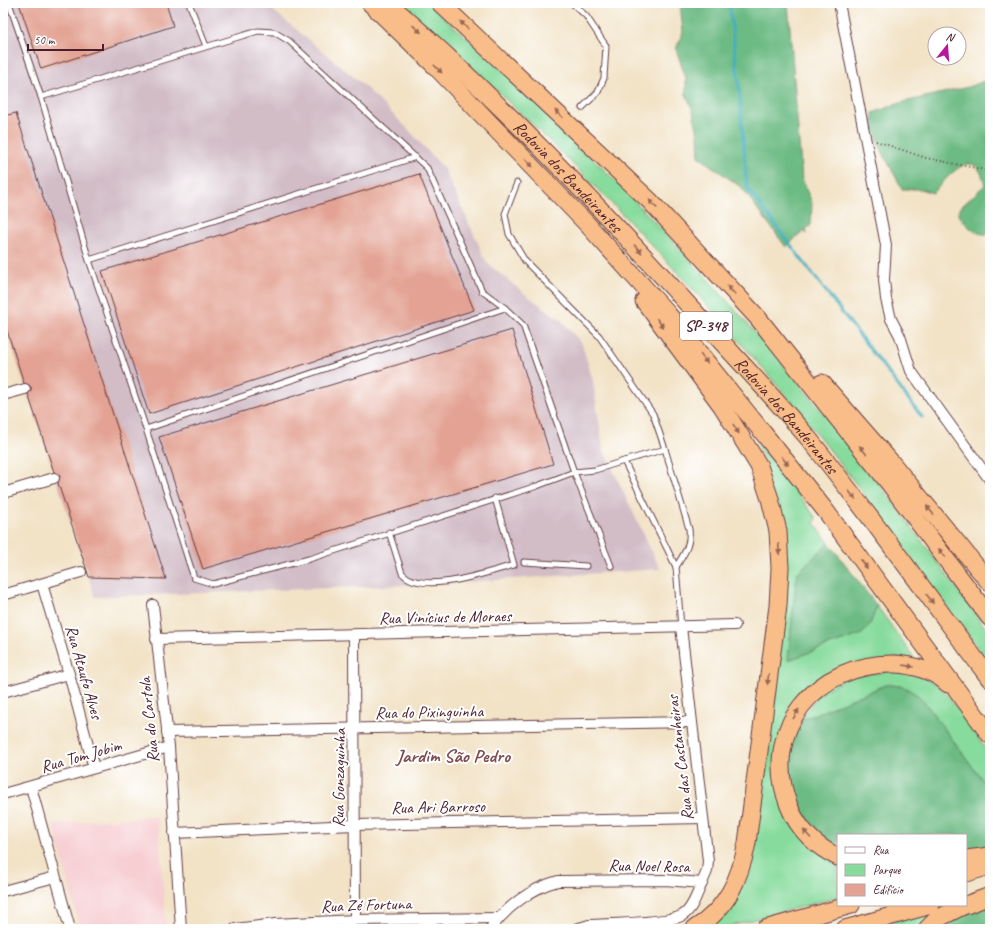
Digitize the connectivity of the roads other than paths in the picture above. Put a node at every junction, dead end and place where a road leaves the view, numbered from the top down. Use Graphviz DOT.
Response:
graph roads {
  1 [pos="9,3"];
  2 [pos="189,3"];
  3 [pos="370,3"];
  4 [pos="388,3"];
  5 [pos="440,3"];
  6 [pos="572,3"];
  7 [pos="839,3"];
  8 [pos="206,46"];
  9 [pos="41,96"];
  10 [pos="582,108"];
  11 [pos="416,157"];
  12 [pos="517,182"];
  13 [pos="588,224"];
  14 [pos="89,260"];
  15 [pos="505,308"];
  16 [pos="758,318"];
  17 [pos="25,389"];
  18 [pos="3,395"];
  19 [pos="146,429"];
  20 [pos="665,449"];
  21 [pos="624,461"];
  22 [pos="574,472"];
  23 [pos="54,478"];
  24 [pos="990,480"];
  25 [pos="3,493"];
  26 [pos="495,498"];
  27 [pos="389,532"];
  28 [pos="524,562"];
  29 [pos="586,566"];
  30 [pos="610,566"];
  31 [pos="676,567"];
  32 [pos="80,572"];
  33 [pos="990,583"];
  34 [pos="42,584"];
  35 [pos="3,595"];
  36 [pos="153,605"];
  37 [pos="990,618"];
  38 [pos="735,625"];
  39 [pos="681,627"];
  40 [pos="354,635"];
  41 [pos="156,638"];
  42 [pos="69,674"];
  43 [pos="990,679"];
  44 [pos="3,692"];
  45 [pos="976,716"];
  46 [pos="691,722"];
  47 [pos="356,729"];
  48 [pos="167,732"];
  49 [pos="990,735"];
  50 [pos="168,747"];
  51 [pos="94,768"];
  52 [pos="31,787"];
  53 [pos="3,794"];
  54 [pos="702,818"];
  55 [pos="354,825"];
  56 [pos="174,833"];
  57 [pos="837,856"];
  58 [pos="990,856"];
  59 [pos="967,859"];
  60 [pos="990,866"];
  61 [pos="967,873"];
  62 [pos="55,877"];
  63 [pos="702,883"];
  64 [pos="990,888"];
  65 [pos="3,891"];
  66 [pos="967,895"];
  67 [pos="990,896"];
  68 [pos="967,904"];
  69 [pos="847,906"];
  70 [pos="927,906"];
  71 [pos="963,906"];
  72 [pos="498,918"];
  73 [pos="355,920"];
  74 [pos="70,929"];
  75 [pos="181,929"];
  76 [pos="236,929"];
  77 [pos="490,929"];
  78 [pos="576,929"];
  79 [pos="694,929"];
  80 [pos="765,929"];
  81 [pos="846,929"];
  82 [pos="927,929"];
  1 -- 9 [label="lane"];
  2 -- 8 [label="lane"];
  3 -- 13 [label="highway, one-way"];
  4 -- 43 [label="highway, Rodovia dos Bandeirantes / SP-348, one-way"];
  16 -- 5 [label="highway, Rodovia dos Bandeirantes / SP-348, one-way"];
  6 -- 10 [label="lane"];
  7 -- 24 [label="street"];
  8 -- 9 [label="lane"];
  8 -- 11 [label="lane"];
  9 -- 14 [label="lane"];
  11 -- 14 [label="lane"];
  11 -- 15 [label="lane"];
  12 -- 20 [label="lane"];
  13 -- 45 [label="highway, one-way"];
  13 -- 79 [label="highway, one-way"];
  14 -- 19 [label="lane"];
  15 -- 19 [label="lane"];
  15 -- 22 [label="lane"];
  33 -- 16 [label="highway, one-way"];
  37 -- 16 [label="highway, Rodovia dos Bandeirantes / SP-348, one-way"];
  17 -- 18 [label="street"];
  19 -- 27 [label="lane"];
  20 -- 21 [label="lane"];
  20 -- 31 [label="lane"];
  21 -- 22 [label="lane"];
  21 -- 31 [label="lane"];
  22 -- 26 [label="lane"];
  22 -- 30 [label="lane"];
  23 -- 25 [label="street"];
  26 -- 27 [label="lane"];
  26 -- 27 [label="lane"];
  28 -- 29 [label="lane"];
  31 -- 39 [label="lane"];
  32 -- 34 [label="street"];
  34 -- 35 [label="street"];
  34 -- 42 [label="street, Rua Ataufo Alves"];
  36 -- 41 [label="street, Rua do Cartola"];
  38 -- 39 [label="street, Rua Vinícius de Moraes"];
  39 -- 40 [label="street, Rua Vinícius de Moraes"];
  39 -- 46 [label="street, Rua das Castanheiras"];
  40 -- 41 [label="street, Rua Vinícius de Moraes"];
  40 -- 47 [label="street, Rua Gonzaguinha"];
  41 -- 48 [label="street, Rua do Cartola"];
  42 -- 44 [label="street"];
  42 -- 51 [label="street, Rua Ataufo Alves"];
  45 -- 49 [label="highway"];
  57 -- 45 [label="highway, one-way"];
  46 -- 47 [label="street, Rua do Pixinguinha"];
  46 -- 54 [label="street, Rua das Castanheiras"];
  47 -- 48 [label="street, Rua do Pixinguinha"];
  47 -- 55 [label="street, Rua Gonzaguinha"];
  48 -- 50 [label="street, Rua do Cartola"];
  50 -- 51 [label="street, Rua Tom Jobim"];
  50 -- 56 [label="street, Rua do Cartola"];
  51 -- 52 [label="street, Rua Tom Jobim"];
  52 -- 53 [label="street, Rua Tom Jobim"];
  52 -- 62 [label="street"];
  54 -- 55 [label="street, Rua Ari Barroso"];
  54 -- 63 [label="street, Rua das Castanheiras"];
  55 -- 56 [label="street, Rua Ari Barroso"];
  55 -- 73 [label="street, Rua Gonzaguinha"];
  56 -- 75 [label="street, Rua do Cartola"];
  58 -- 59 [label="highway"];
  60 -- 61 [label="highway"];
  62 -- 65 [label="street"];
  62 -- 74 [label="street"];
  63 -- 72 [label="street, Rua Noel Rosa"];
  63 -- 78 [label="street, Rua Noel Rosa"];
  64 -- 66 [label="highway"];
  67 -- 68 [label="highway"];
  69 -- 80 [label="highway"];
  70 -- 81 [label="highway"];
  71 -- 82 [label="highway"];
  72 -- 73 [label="street, Rua Zé Fortuna"];
  72 -- 77 [label="street, Rua Noel Rosa"];
  73 -- 76 [label="street, Rua Zé Fortuna"];
}
